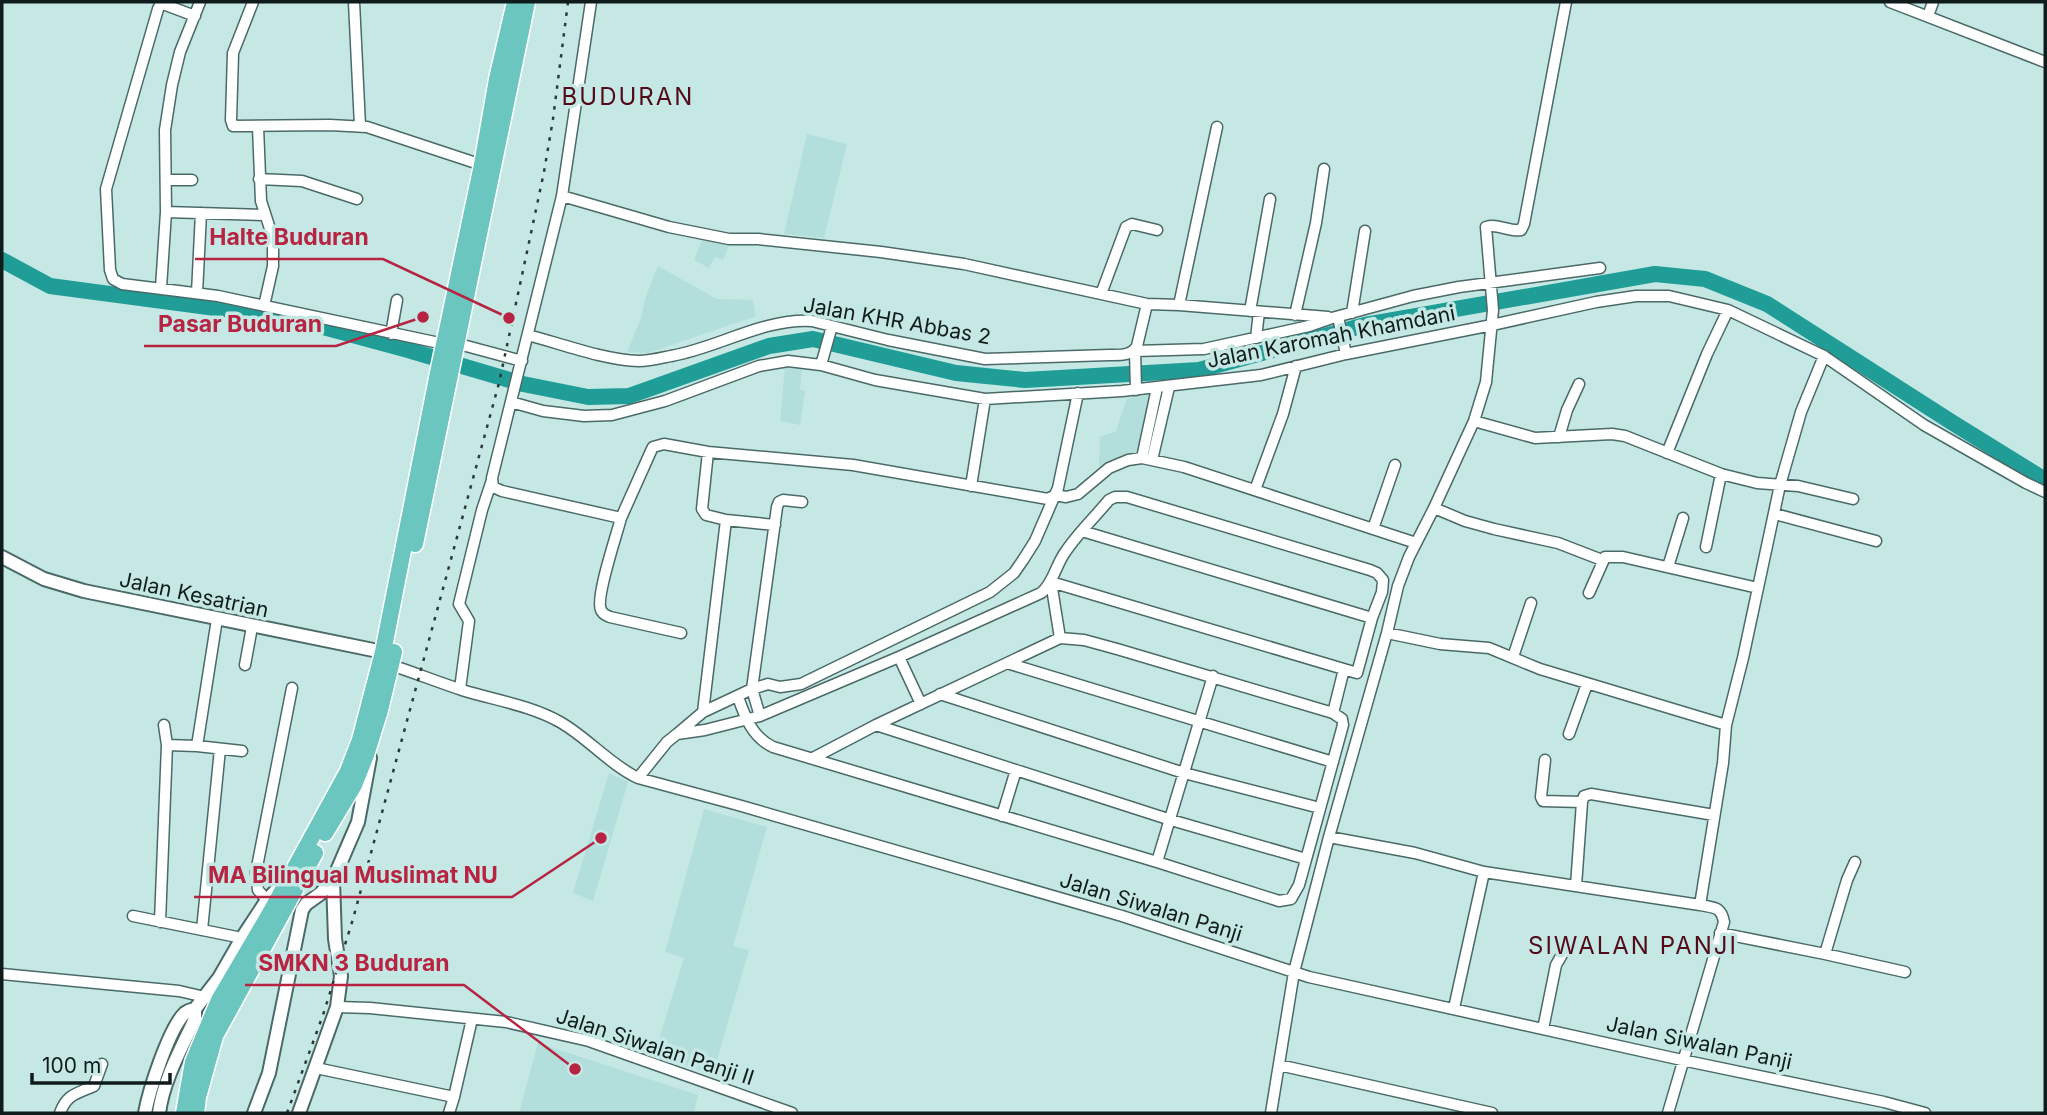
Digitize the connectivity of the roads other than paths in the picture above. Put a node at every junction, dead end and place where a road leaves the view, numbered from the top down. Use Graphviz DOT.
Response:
graph roads {
  1 [pos="200,2"];
  2 [pos="253,2"];
  3 [pos="354,2"];
  4 [pos="515,2"];
  5 [pos="527,2"];
  6 [pos="591,2"];
  7 [pos="1566,2"];
  8 [pos="1890,2"];
  9 [pos="1933,2"];
  10 [pos="195,16"];
  11 [pos="1927,16"];
  12 [pos="2045,62"];
  13 [pos="503,81"];
  14 [pos="498,109"];
  15 [pos="360,126"];
  16 [pos="258,127"];
  17 [pos="1217,127"];
  18 [pos="482,165"];
  19 [pos="1324,169"];
  20 [pos="260,179"];
  21 [pos="166,180"];
  22 [pos="192,180"];
  23 [pos="562,196"];
  24 [pos="358,199"];
  25 [pos="1270,199"];
  26 [pos="166,212"];
  27 [pos="201,214"];
  28 [pos="265,215"];
  29 [pos="1157,230"];
  30 [pos="1365,231"];
  31 [pos="1600,268"];
  32 [pos="1492,287"];
  33 [pos="161,288"];
  34 [pos="197,293"];
  35 [pos="1101,294"];
  36 [pos="397,300"];
  37 [pos="1146,304"];
  38 [pos="1179,305"];
  39 [pos="264,306"];
  40 [pos="1728,310"];
  41 [pos="1254,311"];
  42 [pos="1352,313"];
  43 [pos="1295,315"];
  44 [pos="1336,320"];
  45 [pos="1492,325"];
  46 [pos="831,328"];
  47 [pos="391,334"];
  48 [pos="528,335"];
  49 [pos="1256,338"];
  50 [pos="449,345"];
  51 [pos="1344,349"];
  52 [pos="1135,356"];
  53 [pos="1824,356"];
  54 [pos="522,361"];
  55 [pos="822,362"];
  56 [pos="1296,366"];
  57 [pos="1579,384"];
  58 [pos="1136,386"];
  59 [pos="1169,387"];
  60 [pos="1157,388"];
  61 [pos="1078,393"];
  62 [pos="985,399"];
  63 [pos="511,402"];
  64 [pos="1474,421"];
  65 [pos="1559,437"];
  66 [pos="708,452"];
  67 [pos="1667,453"];
  68 [pos="1147,459"];
  69 [pos="1395,465"];
  70 [pos="1721,474"];
  71 [pos="492,478"];
  72 [pos="1780,485"];
  73 [pos="971,486"];
  74 [pos="1255,490"];
  75 [pos="2045,492"];
  76 [pos="1055,495"];
  77 [pos="1853,499"];
  78 [pos="802,502"];
  79 [pos="1434,508"];
  80 [pos="1775,514"];
  81 [pos="621,518"];
  82 [pos="1683,518"];
  83 [pos="726,520"];
  84 [pos="775,525"];
  85 [pos="1373,529"];
  86 [pos="1083,531"];
  87 [pos="1876,541"];
  88 [pos="1416,543"];
  89 [pos="1706,547"];
  90 [pos="2,557"];
  91 [pos="1602,560"];
  92 [pos="1668,567"];
  93 [pos="1051,582"];
  94 [pos="1758,588"];
  95 [pos="1589,593"];
  96 [pos="1531,603"];
  97 [pos="1373,618"];
  98 [pos="217,619"];
  99 [pos="252,627"];
  100 [pos="681,633"];
  101 [pos="1387,634"];
  102 [pos="1060,638"];
  103 [pos="899,657"];
  104 [pos="1513,657"];
  105 [pos="387,659"];
  106 [pos="1007,663"];
  107 [pos="245,665"];
  108 [pos="1344,669"];
  109 [pos="1357,673"];
  110 [pos="1213,677"];
  111 [pos="1373,680"];
  112 [pos="1587,684"];
  113 [pos="292,688"];
  114 [pos="460,689"];
  115 [pos="752,689"];
  116 [pos="940,694"];
  117 [pos="738,697"];
  118 [pos="921,704"];
  119 [pos="703,712"];
  120 [pos="1333,713"];
  121 [pos="761,716"];
  122 [pos="746,718"];
  123 [pos="1199,722"];
  124 [pos="164,724"];
  125 [pos="876,725"];
  126 [pos="1726,725"];
  127 [pos="677,734"];
  128 [pos="1569,734"];
  129 [pos="372,737"];
  130 [pos="167,745"];
  131 [pos="197,746"];
  132 [pos="219,749"];
  133 [pos="242,751"];
  134 [pos="813,758"];
  135 [pos="1545,760"];
  136 [pos="1333,762"];
  137 [pos="1016,769"];
  138 [pos="1184,773"];
  139 [pos="638,778"];
  140 [pos="1582,802"];
  141 [pos="1320,808"];
  142 [pos="1714,815"];
  143 [pos="1002,816"];
  144 [pos="1171,820"];
  145 [pos="1329,837"];
  146 [pos="1306,859"];
  147 [pos="1157,862"];
  148 [pos="1855,862"];
  149 [pos="1484,872"];
  150 [pos="288,879"];
  151 [pos="333,880"];
  152 [pos="1576,886"];
  153 [pos="267,900"];
  154 [pos="1700,905"];
  155 [pos="133,916"];
  156 [pos="160,922"];
  157 [pos="202,930"];
  158 [pos="1720,933"];
  159 [pos="242,938"];
  160 [pos="1564,951"];
  161 [pos="1825,954"];
  162 [pos="242,971"];
  163 [pos="1294,972"];
  164 [pos="1905,972"];
  165 [pos="2,975"];
  166 [pos="205,997"];
  167 [pos="337,1007"];
  168 [pos="1454,1008"];
  169 [pos="195,1009"];
  170 [pos="472,1019"];
  171 [pos="1543,1028"];
  172 [pos="1682,1060"];
  173 [pos="102,1064"];
  174 [pos="1279,1065"];
  175 [pos="316,1068"];
  176 [pos="454,1097"];
  177 [pos="60,1113"];
  178 [pos="145,1113"];
  179 [pos="159,1113"];
  180 [pos="184,1113"];
  181 [pos="196,1113"];
  182 [pos="254,1113"];
  183 [pos="299,1113"];
  184 [pos="449,1113"];
  185 [pos="792,1113"];
  186 [pos="1271,1113"];
  187 [pos="1492,1113"];
  188 [pos="1668,1113"];
  189 [pos="1925,1113"];
  1 -- 10 [label="street"];
  2 -- 16 [label="street"];
  3 -- 15 [label="street"];
  4 -- 13 [label="highway"];
  5 -- 13 [label="highway"];
  6 -- 23 [label="street"];
  7 -- 32 [label="street"];
  8 -- 11 [label="street"];
  9 -- 11 [label="street"];
  10 -- 21 [label="street"];
  10 -- 33 [label="street"];
  11 -- 12 [label="street"];
  13 -- 14 [label="highway"];
  14 -- 18 [label="highway"];
  14 -- 50 [label="highway"];
  15 -- 16 [label="street"];
  15 -- 18 [label="street"];
  16 -- 20 [label="street"];
  17 -- 38 [label="street"];
  18 -- 50 [label="highway"];
  19 -- 43 [label="street"];
  20 -- 24 [label="street"];
  20 -- 28 [label="street"];
  21 -- 22 [label="street"];
  21 -- 26 [label="street"];
  23 -- 35 [label="street"];
  23 -- 48 [label="street"];
  25 -- 41 [label="street"];
  26 -- 27 [label="street"];
  26 -- 33 [label="street"];
  27 -- 28 [label="street"];
  27 -- 34 [label="street"];
  28 -- 39 [label="street"];
  29 -- 35 [label="street"];
  30 -- 42 [label="street"];
  31 -- 32 [label="street, Jalan KHR Abbas 2"];
  32 -- 42 [label="street, Jalan KHR Abbas 2"];
  32 -- 45 [label="street"];
  33 -- 34 [label="street"];
  34 -- 39 [label="street"];
  35 -- 37 [label="street"];
  36 -- 47 [label="street"];
  37 -- 38 [label="street"];
  37 -- 52 [label="street"];
  38 -- 41 [label="street"];
  39 -- 47 [label="street"];
  40 -- 45 [label="street, Jalan Karomah Khamdani"];
  40 -- 53 [label="street, Jalan Karomah Khamdani"];
  40 -- 67 [label="street"];
  41 -- 43 [label="street"];
  41 -- 49 [label="street"];
  42 -- 44 [label="street, Jalan KHR Abbas 2"];
  43 -- 44 [label="street"];
  44 -- 49 [label="street, Jalan KHR Abbas 2"];
  44 -- 51 [label="street"];
  45 -- 51 [label="street, Jalan Karomah Khamdani"];
  45 -- 64 [label="street"];
  46 -- 48 [label="street, Jalan KHR Abbas 2"];
  46 -- 52 [label="street, Jalan KHR Abbas 2"];
  46 -- 55 [label="street"];
  47 -- 50 [label="street"];
  48 -- 54 [label="street"];
  49 -- 52 [label="street, Jalan KHR Abbas 2"];
  50 -- 54 [label="street"];
  50 -- 105 [label="highway"];
  51 -- 56 [label="street, Jalan Karomah Khamdani"];
  52 -- 58 [label="street"];
  53 -- 72 [label="street"];
  53 -- 75 [label="street, Jalan Karomah Khamdani"];
  54 -- 63 [label="street"];
  55 -- 62 [label="street, Jalan Karomah Khamdani"];
  55 -- 63 [label="street, Jalan Karomah Khamdani"];
  56 -- 59 [label="street, Jalan Karomah Khamdani"];
  56 -- 74 [label="street"];
  57 -- 65 [label="street"];
  58 -- 60 [label="street, Jalan Karomah Khamdani"];
  58 -- 61 [label="street, Jalan Karomah Khamdani"];
  59 -- 60 [label="street, Jalan Karomah Khamdani"];
  59 -- 68 [label="street"];
  60 -- 68 [label="street"];
  61 -- 62 [label="street, Jalan Karomah Khamdani"];
  61 -- 76 [label="street"];
  62 -- 73 [label="street"];
  63 -- 71 [label="street"];
  64 -- 65 [label="street"];
  64 -- 79 [label="street"];
  65 -- 67 [label="street"];
  66 -- 73 [label="street"];
  66 -- 81 [label="street"];
  66 -- 83 [label="street"];
  67 -- 70 [label="street"];
  68 -- 74 [label="street"];
  68 -- 76 [label="street"];
  69 -- 85 [label="street"];
  70 -- 72 [label="street"];
  70 -- 89 [label="street"];
  71 -- 81 [label="street"];
  71 -- 114 [label="street"];
  72 -- 77 [label="street"];
  72 -- 80 [label="street"];
  73 -- 76 [label="street"];
  74 -- 85 [label="street"];
  76 -- 115 [label="street"];
  78 -- 84 [label="street"];
  79 -- 88 [label="street"];
  79 -- 91 [label="street"];
  80 -- 87 [label="street"];
  80 -- 94 [label="street"];
  81 -- 100 [label="street"];
  82 -- 92 [label="street"];
  83 -- 84 [label="street"];
  83 -- 119 [label="street"];
  84 -- 115 [label="street"];
  85 -- 88 [label="street"];
  86 -- 93 [label="street"];
  86 -- 97 [label="street"];
  86 -- 97 [label="street"];
  88 -- 101 [label="street"];
  90 -- 98 [label="street, Jalan Kesatrian"];
  91 -- 92 [label="street"];
  91 -- 95 [label="street"];
  92 -- 94 [label="street"];
  93 -- 102 [label="street"];
  93 -- 103 [label="street"];
  93 -- 108 [label="street"];
  94 -- 126 [label="street"];
  96 -- 104 [label="street"];
  97 -- 109 [label="street"];
  98 -- 99 [label="street, Jalan Kesatrian"];
  98 -- 131 [label="street"];
  99 -- 105 [label="street, Jalan Kesatrian"];
  99 -- 107 [label="street"];
  101 -- 104 [label="street"];
  101 -- 111 [label="street"];
  102 -- 106 [label="street"];
  102 -- 110 [label="street"];
  103 -- 118 [label="street"];
  103 -- 121 [label="street"];
  104 -- 112 [label="street"];
  105 -- 114 [label="street, Jalan Siwalan Panji"];
  105 -- 129 [label="highway"];
  105 -- 150 [label="highway"];
  106 -- 116 [label="street"];
  106 -- 123 [label="street"];
  108 -- 109 [label="street"];
  108 -- 120 [label="street"];
  109 -- 111 [label="street"];
  110 -- 120 [label="street"];
  110 -- 123 [label="street"];
  111 -- 145 [label="street"];
  112 -- 126 [label="street"];
  112 -- 128 [label="street"];
  113 -- 153 [label="street"];
  114 -- 139 [label="street, Jalan Siwalan Panji"];
  115 -- 117 [label="street"];
  115 -- 121 [label="street"];
  116 -- 118 [label="street"];
  116 -- 138 [label="street"];
  117 -- 119 [label="street"];
  117 -- 122 [label="street"];
  118 -- 125 [label="street"];
  119 -- 127 [label="street"];
  120 -- 136 [label="street"];
  121 -- 122 [label="street"];
  122 -- 127 [label="street"];
  122 -- 134 [label="street"];
  123 -- 136 [label="street"];
  123 -- 138 [label="street"];
  124 -- 130 [label="street"];
  125 -- 134 [label="street"];
  125 -- 137 [label="street"];
  126 -- 142 [label="street"];
  127 -- 139 [label="street"];
  129 -- 151 [label="street"];
  129 -- 162 [label="highway"];
  130 -- 131 [label="street"];
  130 -- 156 [label="street"];
  131 -- 132 [label="street"];
  132 -- 133 [label="street"];
  132 -- 157 [label="street"];
  134 -- 143 [label="street"];
  135 -- 140 [label="street"];
  136 -- 141 [label="street"];
  137 -- 143 [label="street"];
  137 -- 144 [label="street"];
  138 -- 141 [label="street"];
  138 -- 144 [label="street"];
  139 -- 163 [label="street, Jalan Siwalan Panji"];
  140 -- 142 [label="street"];
  140 -- 152 [label="street"];
  141 -- 146 [label="street"];
  142 -- 154 [label="street"];
  143 -- 147 [label="street"];
  144 -- 146 [label="street"];
  144 -- 147 [label="street"];
  145 -- 149 [label="street"];
  145 -- 163 [label="street"];
  146 -- 147 [label="street"];
  148 -- 161 [label="street"];
  149 -- 152 [label="street"];
  149 -- 168 [label="street"];
  150 -- 153 [label="street"];
  150 -- 162 [label="highway"];
  151 -- 167 [label="street"];
  151 -- 182 [label="street"];
  152 -- 154 [label="street"];
  153 -- 159 [label="street"];
  154 -- 158 [label="street"];
  155 -- 156 [label="street"];
  156 -- 157 [label="street"];
  157 -- 159 [label="street"];
  158 -- 161 [label="street"];
  158 -- 172 [label="street"];
  159 -- 166 [label="street"];
  160 -- 171 [label="street"];
  161 -- 164 [label="street"];
  162 -- 180 [label="highway"];
  162 -- 181 [label="highway"];
  163 -- 168 [label="street, Jalan Siwalan Panji"];
  163 -- 174 [label="street"];
  165 -- 166 [label="street"];
  166 -- 169 [label="street"];
  167 -- 170 [label="street, Jalan Siwalan Panji II"];
  167 -- 175 [label="street"];
  168 -- 171 [label="street, Jalan Siwalan Panji"];
  169 -- 178 [label="street"];
  169 -- 179 [label="street"];
  170 -- 176 [label="street"];
  170 -- 185 [label="street, Jalan Siwalan Panji II"];
  171 -- 172 [label="street, Jalan Siwalan Panji"];
  172 -- 188 [label="street"];
  172 -- 189 [label="street, Jalan Siwalan Panji"];
  173 -- 177 [label="street"];
  174 -- 186 [label="street"];
  174 -- 187 [label="street"];
  175 -- 176 [label="street"];
  175 -- 183 [label="street"];
  176 -- 184 [label="street"];
}
